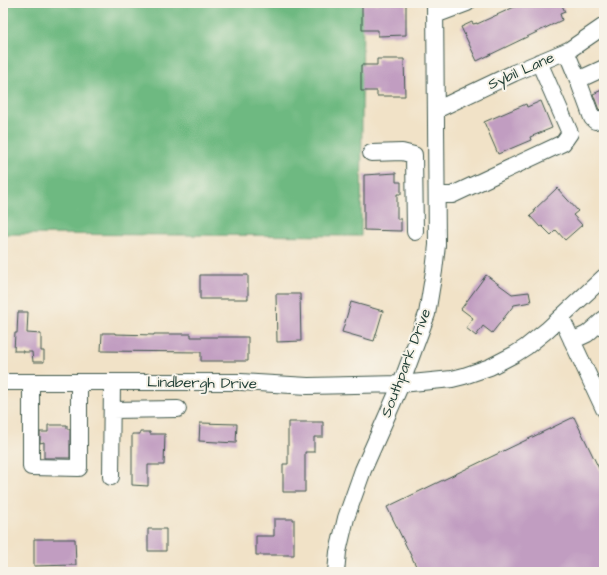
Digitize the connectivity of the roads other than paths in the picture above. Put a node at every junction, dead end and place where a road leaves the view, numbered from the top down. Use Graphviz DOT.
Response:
graph roads {
  1 [pos="467,3"];
  2 [pos="435,9"];
  3 [pos="604,26"];
  4 [pos="566,51"];
  5 [pos="539,62"];
  6 [pos="604,68"];
  7 [pos="578,80"];
  8 [pos="436,110"];
  9 [pos="604,118"];
  10 [pos="371,153"];
  11 [pos="415,164"];
  12 [pos="436,164"];
  13 [pos="437,195"];
  14 [pos="437,222"];
  15 [pos="604,277"];
  16 [pos="561,317"];
  17 [pos="604,319"];
  18 [pos="572,341"];
  19 [pos="3,382"];
  20 [pos="31,382"];
  21 [pos="79,382"];
  22 [pos="112,382"];
  23 [pos="401,384"];
  24 [pos="178,409"];
  25 [pos="604,409"];
  26 [pos="112,410"];
  27 [pos="111,477"];
  28 [pos="336,572"];
  1 -- 2 [label="street"];
  2 -- 8 [label="street, Southpark Drive"];
  3 -- 4 [label="street, Sybil Lane"];
  4 -- 5 [label="street, Sybil Lane"];
  4 -- 7 [label="street"];
  5 -- 8 [label="street, Sybil Lane"];
  5 -- 13 [label="street"];
  6 -- 7 [label="street"];
  7 -- 9 [label="street"];
  8 -- 12 [label="street, Southpark Drive"];
  10 -- 11 [label="street"];
  11 -- 12 [label="street"];
  11 -- 14 [label="street"];
  12 -- 13 [label="street, Southpark Drive"];
  13 -- 14 [label="street, Southpark Drive"];
  14 -- 23 [label="street, Southpark Drive"];
  15 -- 16 [label="street, Lindbergh Drive"];
  16 -- 18 [label="street"];
  16 -- 23 [label="street, Lindbergh Drive"];
  17 -- 18 [label="street"];
  18 -- 25 [label="street"];
  19 -- 20 [label="street, Lindbergh Drive"];
  20 -- 21 [label="street, Lindbergh Drive"];
  20 -- 21 [label="street"];
  21 -- 22 [label="street, Lindbergh Drive"];
  22 -- 23 [label="street, Lindbergh Drive"];
  22 -- 26 [label="street"];
  23 -- 28 [label="street, Southpark Drive"];
  24 -- 26 [label="street"];
  26 -- 27 [label="street"];
}
